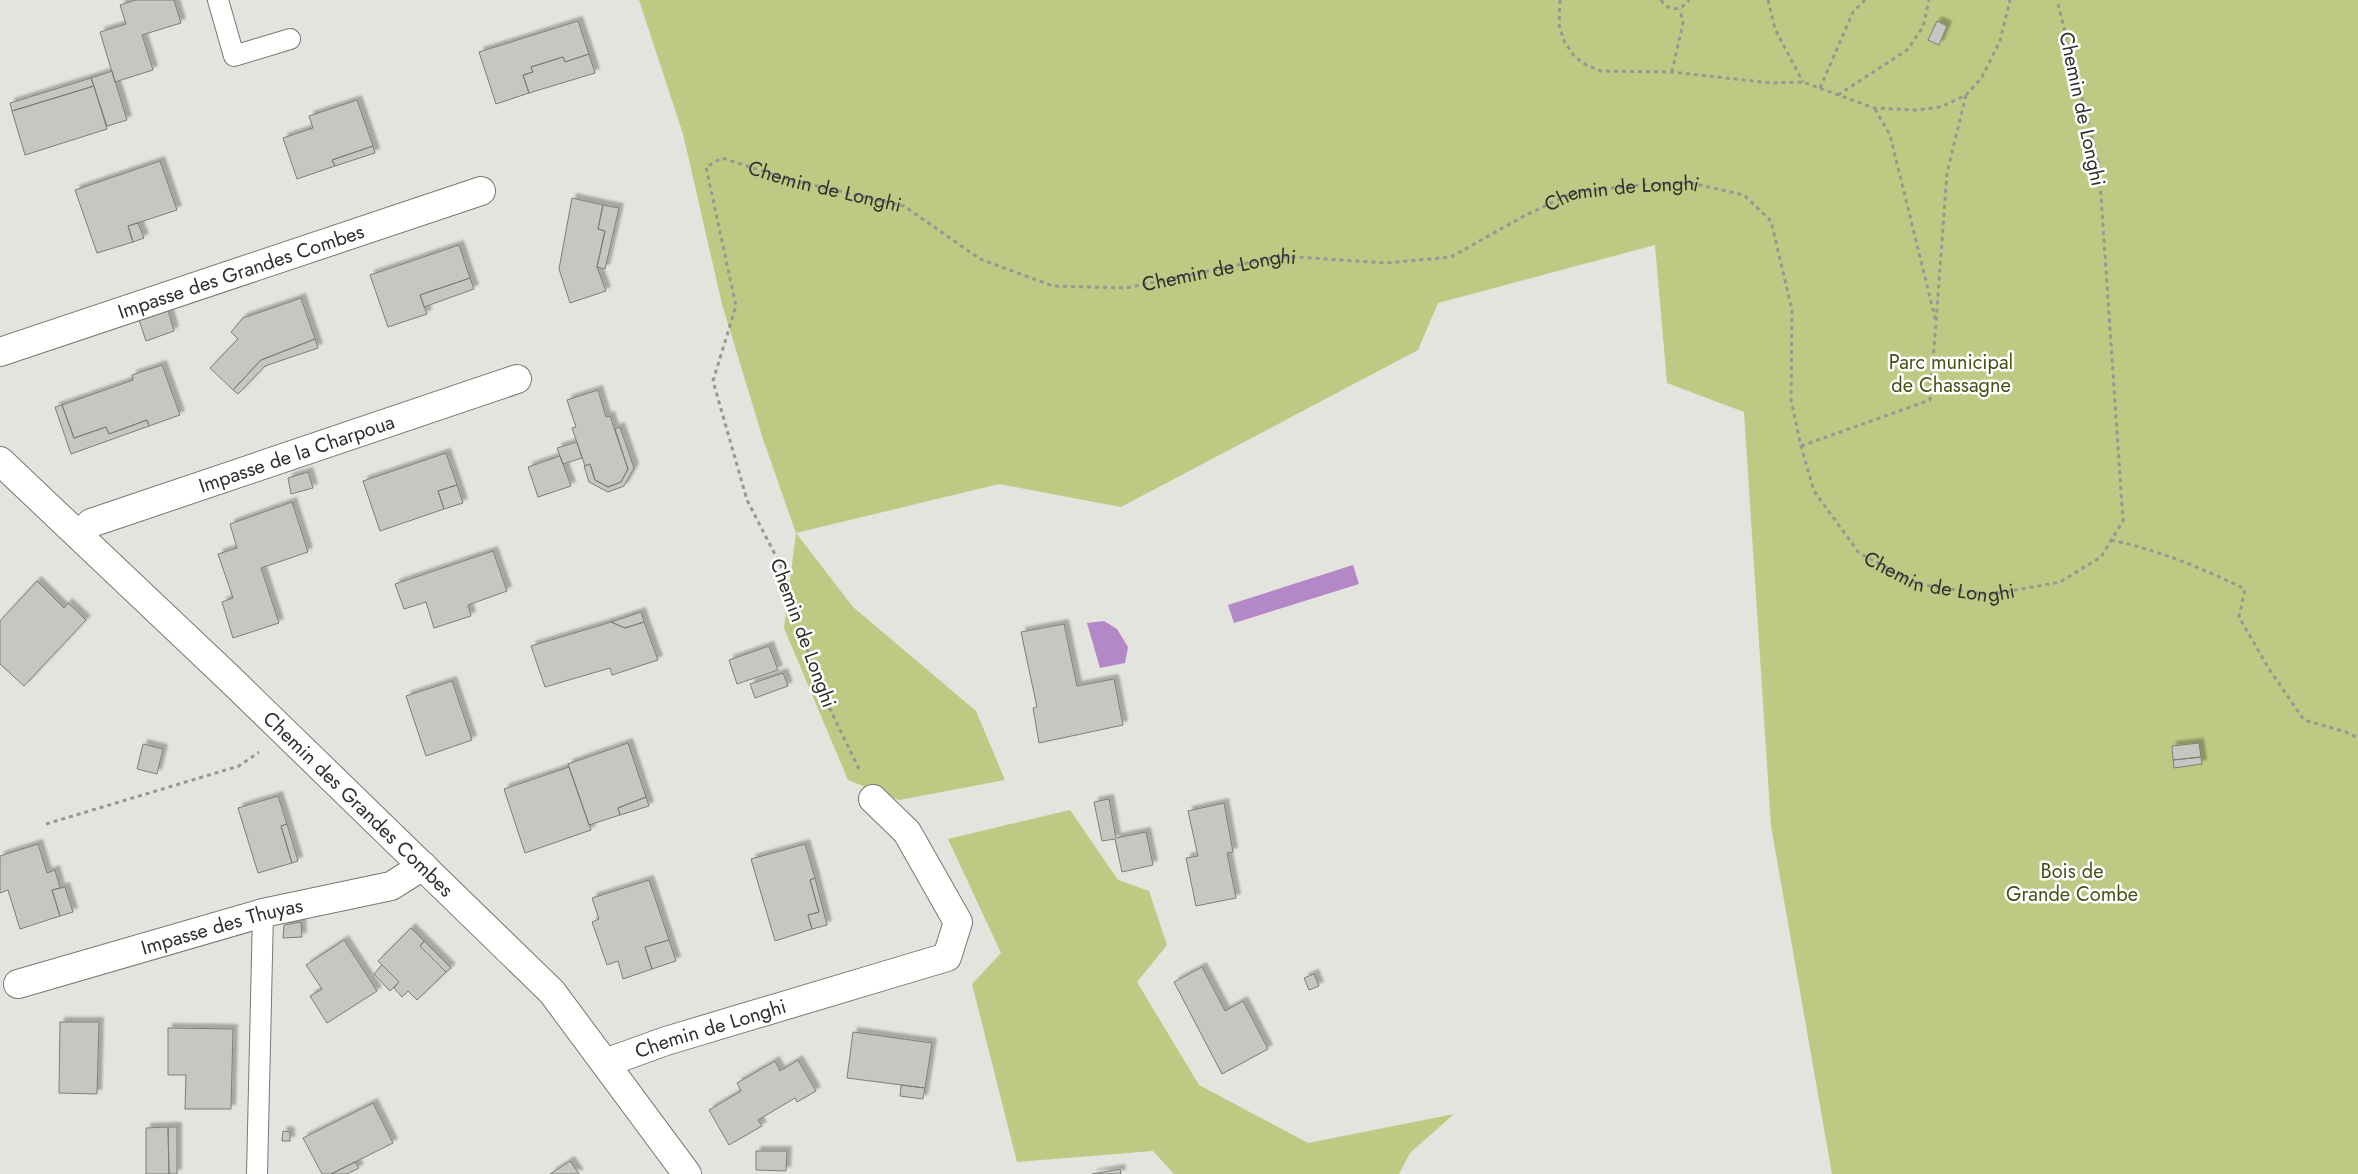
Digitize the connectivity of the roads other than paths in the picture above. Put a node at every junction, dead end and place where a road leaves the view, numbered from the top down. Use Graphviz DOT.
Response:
graph roads {
  1 [pos="218,0"];
  2 [pos="290,39"];
  3 [pos="481,191"];
  4 [pos="0,352"];
  5 [pos="517,379"];
  6 [pos="0,460"];
  7 [pos="79,535"];
  8 [pos="873,799"];
  9 [pos="423,866"];
  10 [pos="263,913"];
  11 [pos="18,984"];
  12 [pos="605,1064"];
  13 [pos="257,1174"];
  14 [pos="687,1174"];
  1 -- 2 [label="lane"];
  3 -- 4 [label="street, Impasse des Grandes Combes"];
  5 -- 7 [label="street, Impasse de la Charpoua"];
  6 -- 7 [label="street, Chemin des Grandes Combes"];
  7 -- 9 [label="street, Chemin des Grandes Combes"];
  8 -- 12 [label="street, Chemin de Longhi"];
  9 -- 10 [label="street, Impasse des Thuyas"];
  9 -- 12 [label="street, Chemin des Grandes Combes"];
  10 -- 11 [label="street, Impasse des Thuyas"];
  10 -- 13 [label="lane"];
  12 -- 14 [label="street, Chemin des Grandes Combes"];
}
